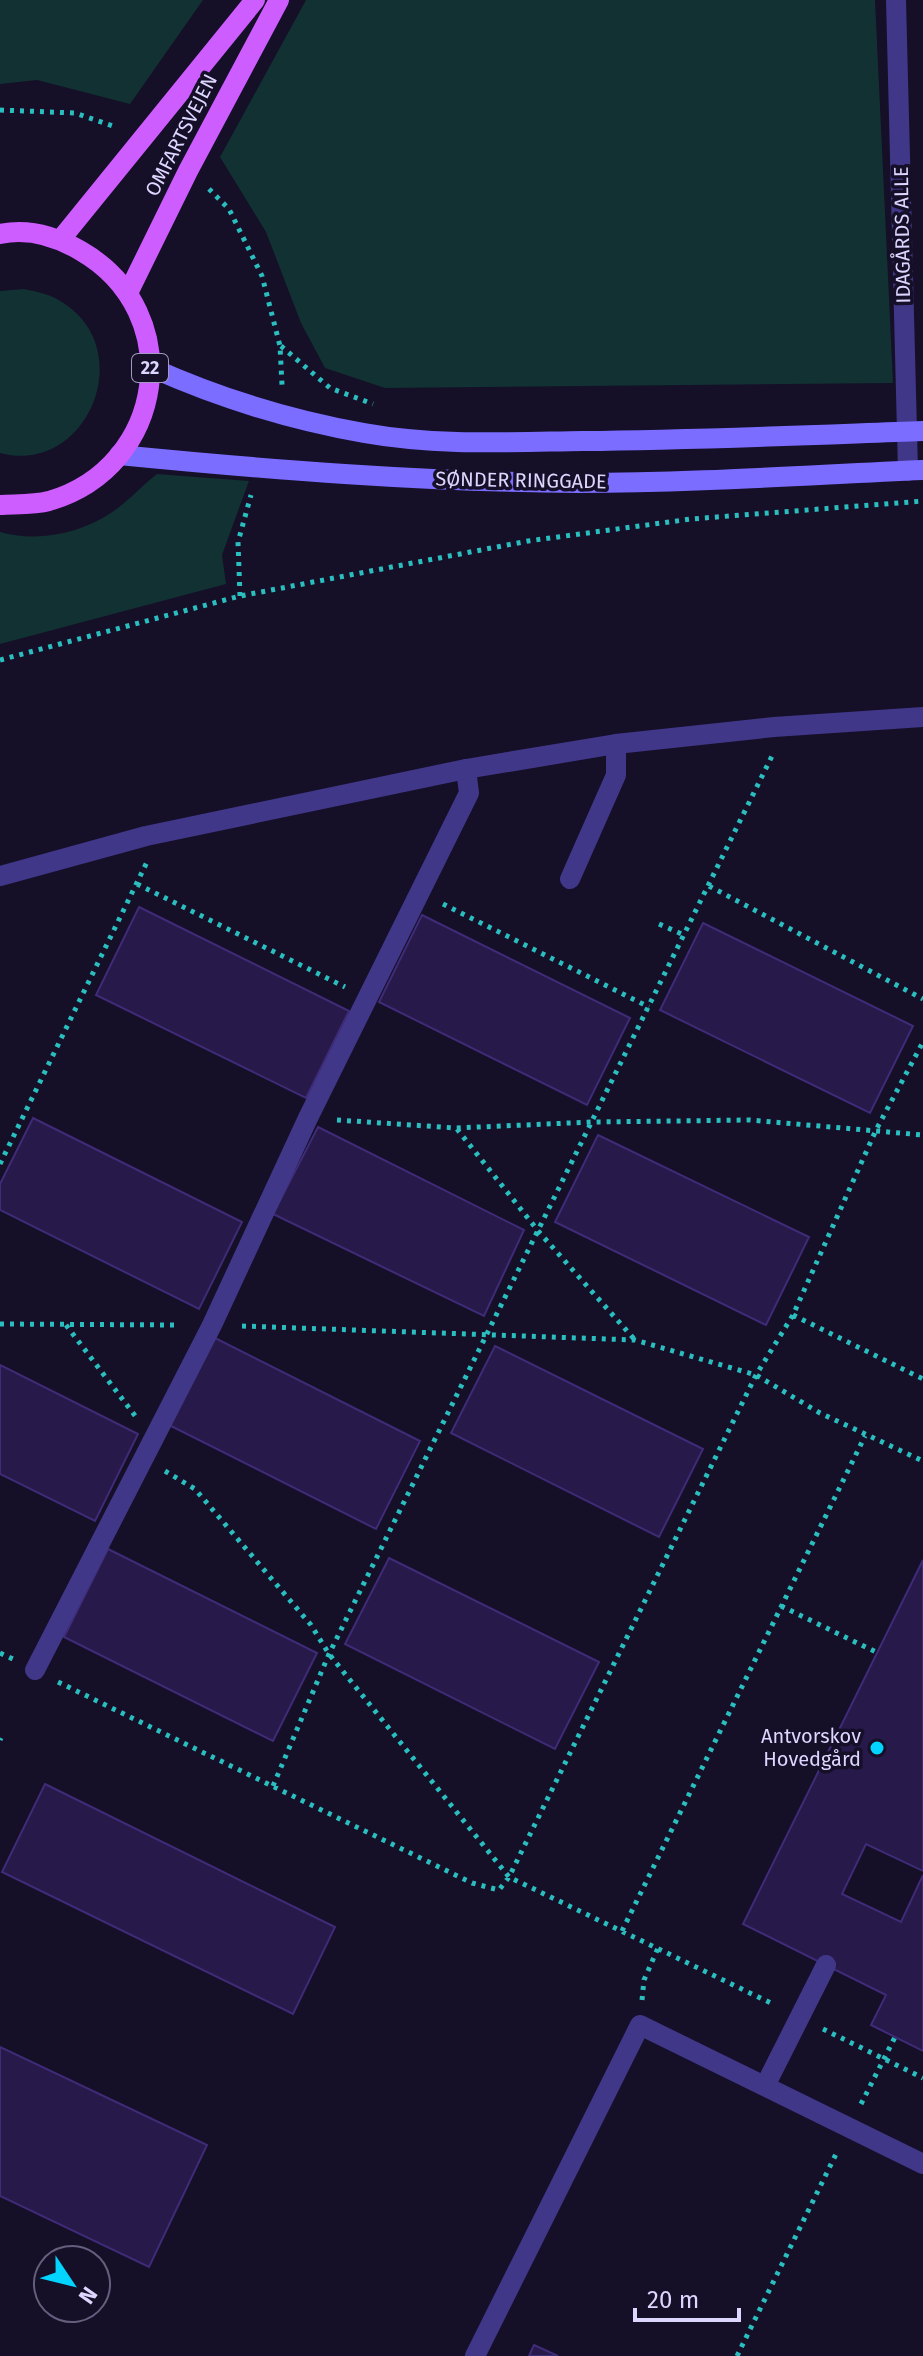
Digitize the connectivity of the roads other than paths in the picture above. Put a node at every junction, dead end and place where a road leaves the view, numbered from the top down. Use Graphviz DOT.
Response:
graph roads {
  1 [pos="255,0"];
  2 [pos="279,0"];
  3 [pos="896,0"];
  4 [pos="0,234"];
  5 [pos="61,239"];
  6 [pos="128,293"];
  7 [pos="150,367"];
  8 [pos="915,431"];
  9 [pos="119,455"];
  10 [pos="916,470"];
  11 [pos="0,505"];
  12 [pos="923,717"];
  13 [pos="616,744"];
  14 [pos="466,769"];
  15 [pos="0,876"];
  16 [pos="570,879"];
  17 [pos="35,1670"];
  18 [pos="826,1965"];
  19 [pos="765,2086"];
  20 [pos="923,2164"];
  21 [pos="475,2356"];
  1 -- 5 [label="main road, OMFARTSVEJEN"];
  2 -- 6 [label="main road, OMFARTSVEJEN"];
  3 -- 8 [label="street, IDAGÅRDS ALLE"];
  4 -- 5 [label="main road, 22"];
  5 -- 6 [label="main road, 22"];
  6 -- 7 [label="main road, 22"];
  7 -- 8 [label="street, SØNDER RINGGADE"];
  7 -- 9 [label="main road, 22"];
  8 -- 10 [label="street, IDAGÅRDS ALLE"];
  9 -- 10 [label="street, SØNDER RINGGADE"];
  9 -- 11 [label="main road, 22"];
  12 -- 13 [label="street"];
  13 -- 14 [label="street"];
  13 -- 16 [label="street"];
  14 -- 15 [label="street"];
  14 -- 17 [label="street"];
  18 -- 19 [label="street"];
  19 -- 20 [label="street"];
  19 -- 21 [label="street"];
}
